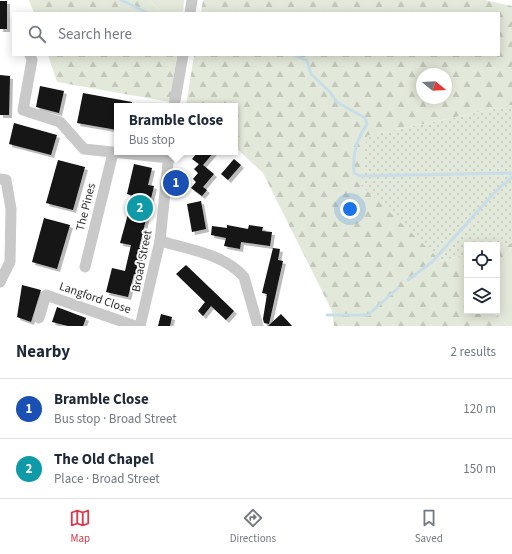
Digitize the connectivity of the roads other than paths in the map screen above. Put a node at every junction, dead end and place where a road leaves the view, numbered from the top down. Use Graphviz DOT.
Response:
graph roads {
  1 [pos="192,0"];
  2 [pos="190,12"];
  3 [pos="30,56"];
  4 [pos="183,56"];
  5 [pos="175,103"];
  6 [pos="113,153"];
  7 [pos="169,155"];
  8 [pos="0,179"];
  9 [pos="160,241"];
  10 [pos="85,267"];
  11 [pos="0,282"];
  12 [pos="39,318"];
  13 [pos="135,326"];
  14 [pos="140,326"];
  15 [pos="258,326"];
  1 -- 2 [label="street"];
  3 -- 6 [label="street"];
  4 -- 5 [label="street"];
  6 -- 10 [label="street, The Pines"];
  7 -- 9 [label="street, Broad Street"];
  8 -- 11 [label="street"];
  9 -- 14 [label="street, Broad Street"];
  9 -- 15 [label="street"];
  12 -- 13 [label="street, Langford Close"];
}
